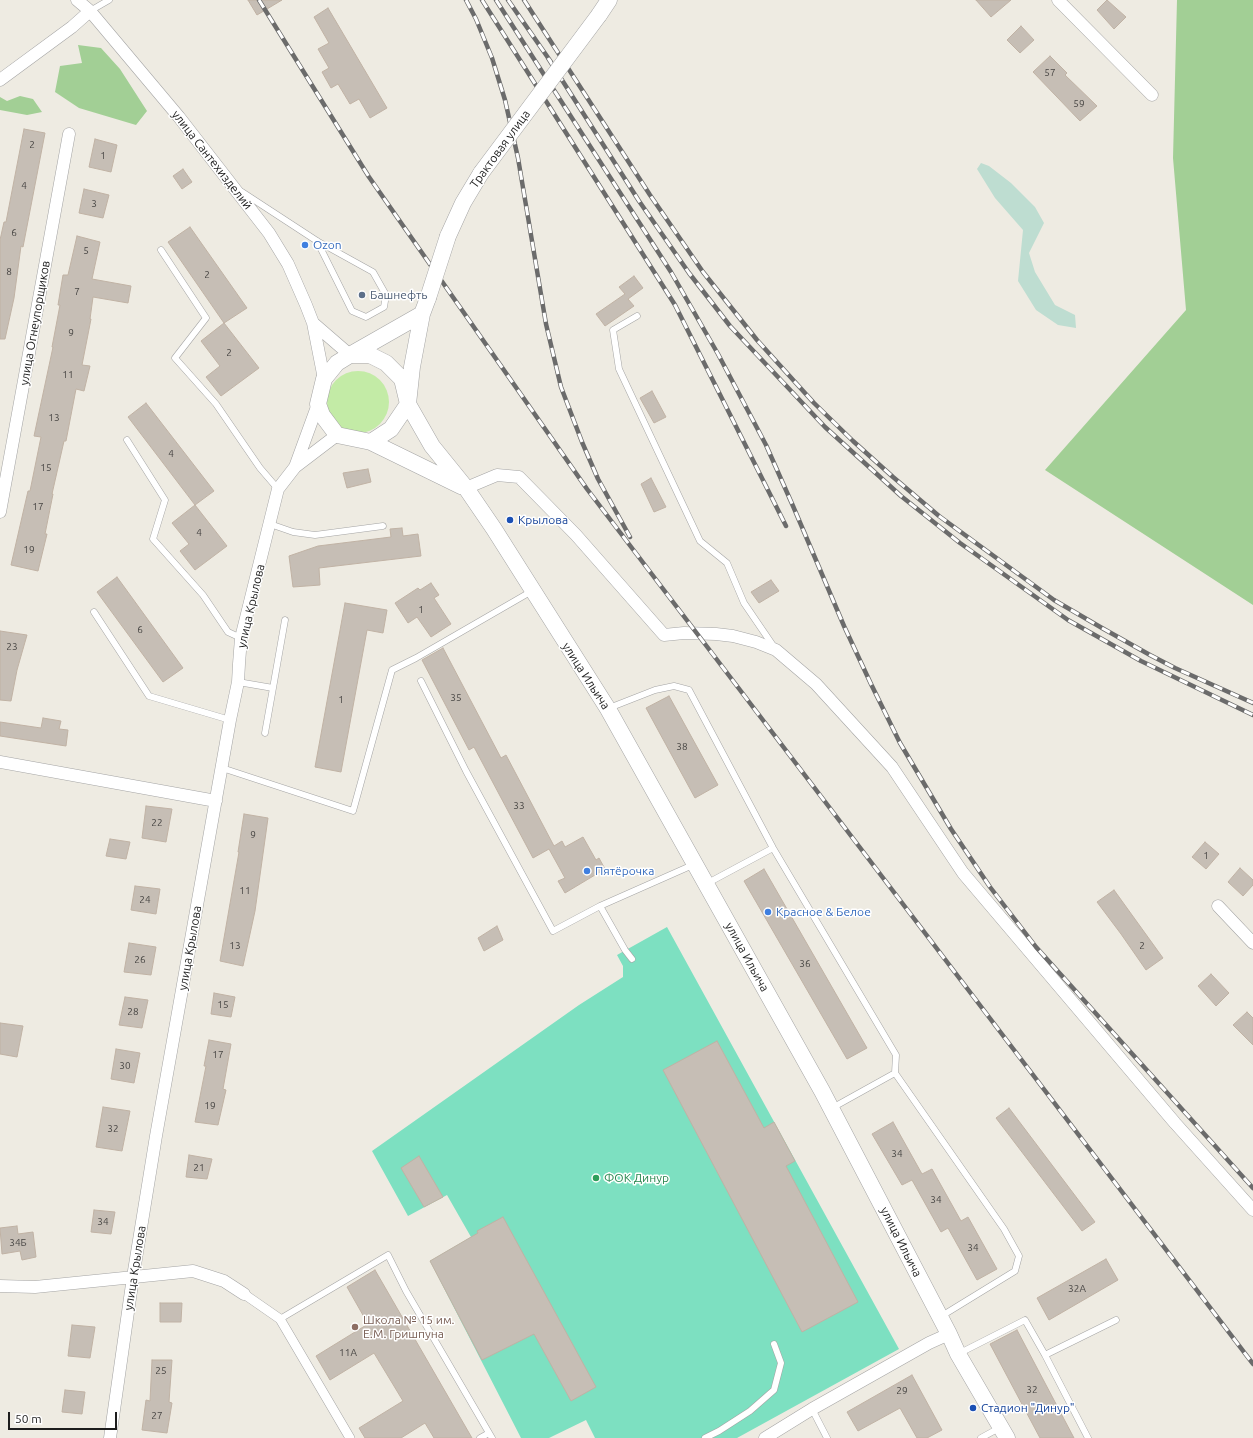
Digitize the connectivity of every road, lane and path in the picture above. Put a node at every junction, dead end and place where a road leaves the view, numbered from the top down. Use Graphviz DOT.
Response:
graph roads {
  1 [pos="77,0"];
  2 [pos="108,0"];
  3 [pos="609,0"];
  4 [pos="1058,0"];
  5 [pos="90,11"];
  6 [pos="0,80"];
  7 [pos="1152,95"];
  8 [pos="69,134"];
  9 [pos="234,187"];
  10 [pos="317,241"];
  11 [pos="161,250"];
  12 [pos="422,314"];
  13 [pos="637,316"];
  14 [pos="312,323"];
  15 [pos="350,355"];
  16 [pos="324,379"];
  17 [pos="318,404"];
  18 [pos="408,404"];
  19 [pos="337,435"];
  20 [pos="126,440"];
  21 [pos="371,442"];
  22 [pos="295,467"];
  23 [pos="466,488"];
  24 [pos="278,489"];
  25 [pos="0,512"];
  26 [pos="270,524"];
  27 [pos="383,526"];
  28 [pos="532,591"];
  29 [pos="94,612"];
  30 [pos="286,620"];
  31 [pos="241,638"];
  32 [pos="776,650"];
  33 [pos="421,681"];
  34 [pos="238,682"];
  35 [pos="273,688"];
  36 [pos="608,708"];
  37 [pos="230,720"];
  38 [pos="265,733"];
  39 [pos="0,762"];
  40 [pos="222,768"];
  41 [pos="216,800"];
  42 [pos="773,848"];
  43 [pos="694,864"];
  44 [pos="706,884"];
  45 [pos="600,906"];
  46 [pos="1218,906"];
  47 [pos="1253,943"];
  48 [pos="632,959"];
  49 [pos="895,1073"];
  50 [pos="832,1108"];
  51 [pos="1253,1210"];
  52 [pos="133,1277"];
  53 [pos="0,1286"];
  54 [pos="244,1294"];
  55 [pos="940,1317"];
  56 [pos="280,1319"];
  57 [pos="1116,1320"];
  58 [pos="949,1334"];
  59 [pos="774,1344"];
  60 [pos="958,1354"];
  61 [pos="1045,1356"];
  62 [pos="812,1410"];
  63 [pos="1004,1432"];
  64 [pos="490,1435"];
  65 [pos="110,1438"];
  66 [pos="350,1438"];
  67 [pos="480,1438"];
  68 [pos="705,1438"];
  69 [pos="765,1438"];
  70 [pos="827,1438"];
  71 [pos="982,1438"];
  72 [pos="1088,1438"];
  1 -- 5 [label="street, улица Сантехизделий"];
  2 -- 5 [label="lane"];
  3 -- 12 [label="street, Трактовая улица, bridge"];
  4 -- 7 [label="street"];
  5 -- 6 [label="street"];
  5 -- 9 [label="street, улица Сантехизделий"];
  8 -- 25 [label="street, улица Огнеупорщиков"];
  9 -- 10 [label="lane"];
  9 -- 14 [label="street, улица Сантехизделий"];
  10 -- 10 [label="lane"];
  11 -- 24 [label="lane"];
  12 -- 15 [label="street"];
  12 -- 18 [label="street, Трактовая улица"];
  13 -- 32 [label="lane"];
  14 -- 15 [label="street"];
  14 -- 16 [label="street, улица Сантехизделий"];
  15 -- 16 [label="street"];
  15 -- 18 [label="street"];
  16 -- 17 [label="street"];
  17 -- 19 [label="street"];
  17 -- 22 [label="street"];
  18 -- 21 [label="street"];
  18 -- 23 [label="street, улица Ильича"];
  19 -- 21 [label="street"];
  19 -- 22 [label="street"];
  20 -- 31 [label="lane"];
  21 -- 23 [label="street, улица Ильича"];
  22 -- 24 [label="street, улица Крылова"];
  23 -- 28 [label="street, улица Ильича"];
  23 -- 32 [label="street"];
  24 -- 26 [label="street, улица Крылова"];
  26 -- 27 [label="lane"];
  26 -- 31 [label="street, улица Крылова"];
  28 -- 36 [label="street, улица Ильича"];
  28 -- 40 [label="lane"];
  29 -- 37 [label="lane"];
  30 -- 35 [label="lane"];
  31 -- 34 [label="street, улица Крылова"];
  32 -- 51 [label="street"];
  33 -- 45 [label="lane"];
  34 -- 35 [label="lane"];
  34 -- 37 [label="street, улица Крылова"];
  35 -- 38 [label="lane"];
  36 -- 42 [label="lane"];
  36 -- 43 [label="street, улица Ильича"];
  37 -- 40 [label="street, улица Крылова"];
  39 -- 41 [label="street"];
  40 -- 41 [label="street, улица Крылова"];
  41 -- 52 [label="street, улица Крылова"];
  42 -- 44 [label="lane"];
  42 -- 49 [label="lane"];
  43 -- 44 [label="street, улица Ильича"];
  43 -- 45 [label="lane"];
  44 -- 50 [label="street, улица Ильича"];
  45 -- 48 [label="lane"];
  46 -- 47 [label="street"];
  49 -- 50 [label="lane"];
  49 -- 55 [label="lane"];
  50 -- 55 [label="street, улица Ильича"];
  52 -- 53 [label="street"];
  52 -- 54 [label="street"];
  52 -- 65 [label="street, улица Крылова"];
  54 -- 56 [label="street"];
  55 -- 58 [label="street, улица Ильича"];
  56 -- 64 [label="lane"];
  56 -- 66 [label="street"];
  57 -- 61 [label="lane"];
  58 -- 60 [label="street, улица Ильича"];
  58 -- 62 [label="street"];
  59 -- 68 [label="lane"];
  60 -- 61 [label="lane"];
  60 -- 63 [label="street, улица Ильича"];
  61 -- 72 [label="lane"];
  62 -- 69 [label="street"];
  62 -- 70 [label="lane"];
  63 -- 71 [label="lane"];
  64 -- 67 [label="lane"];
}
